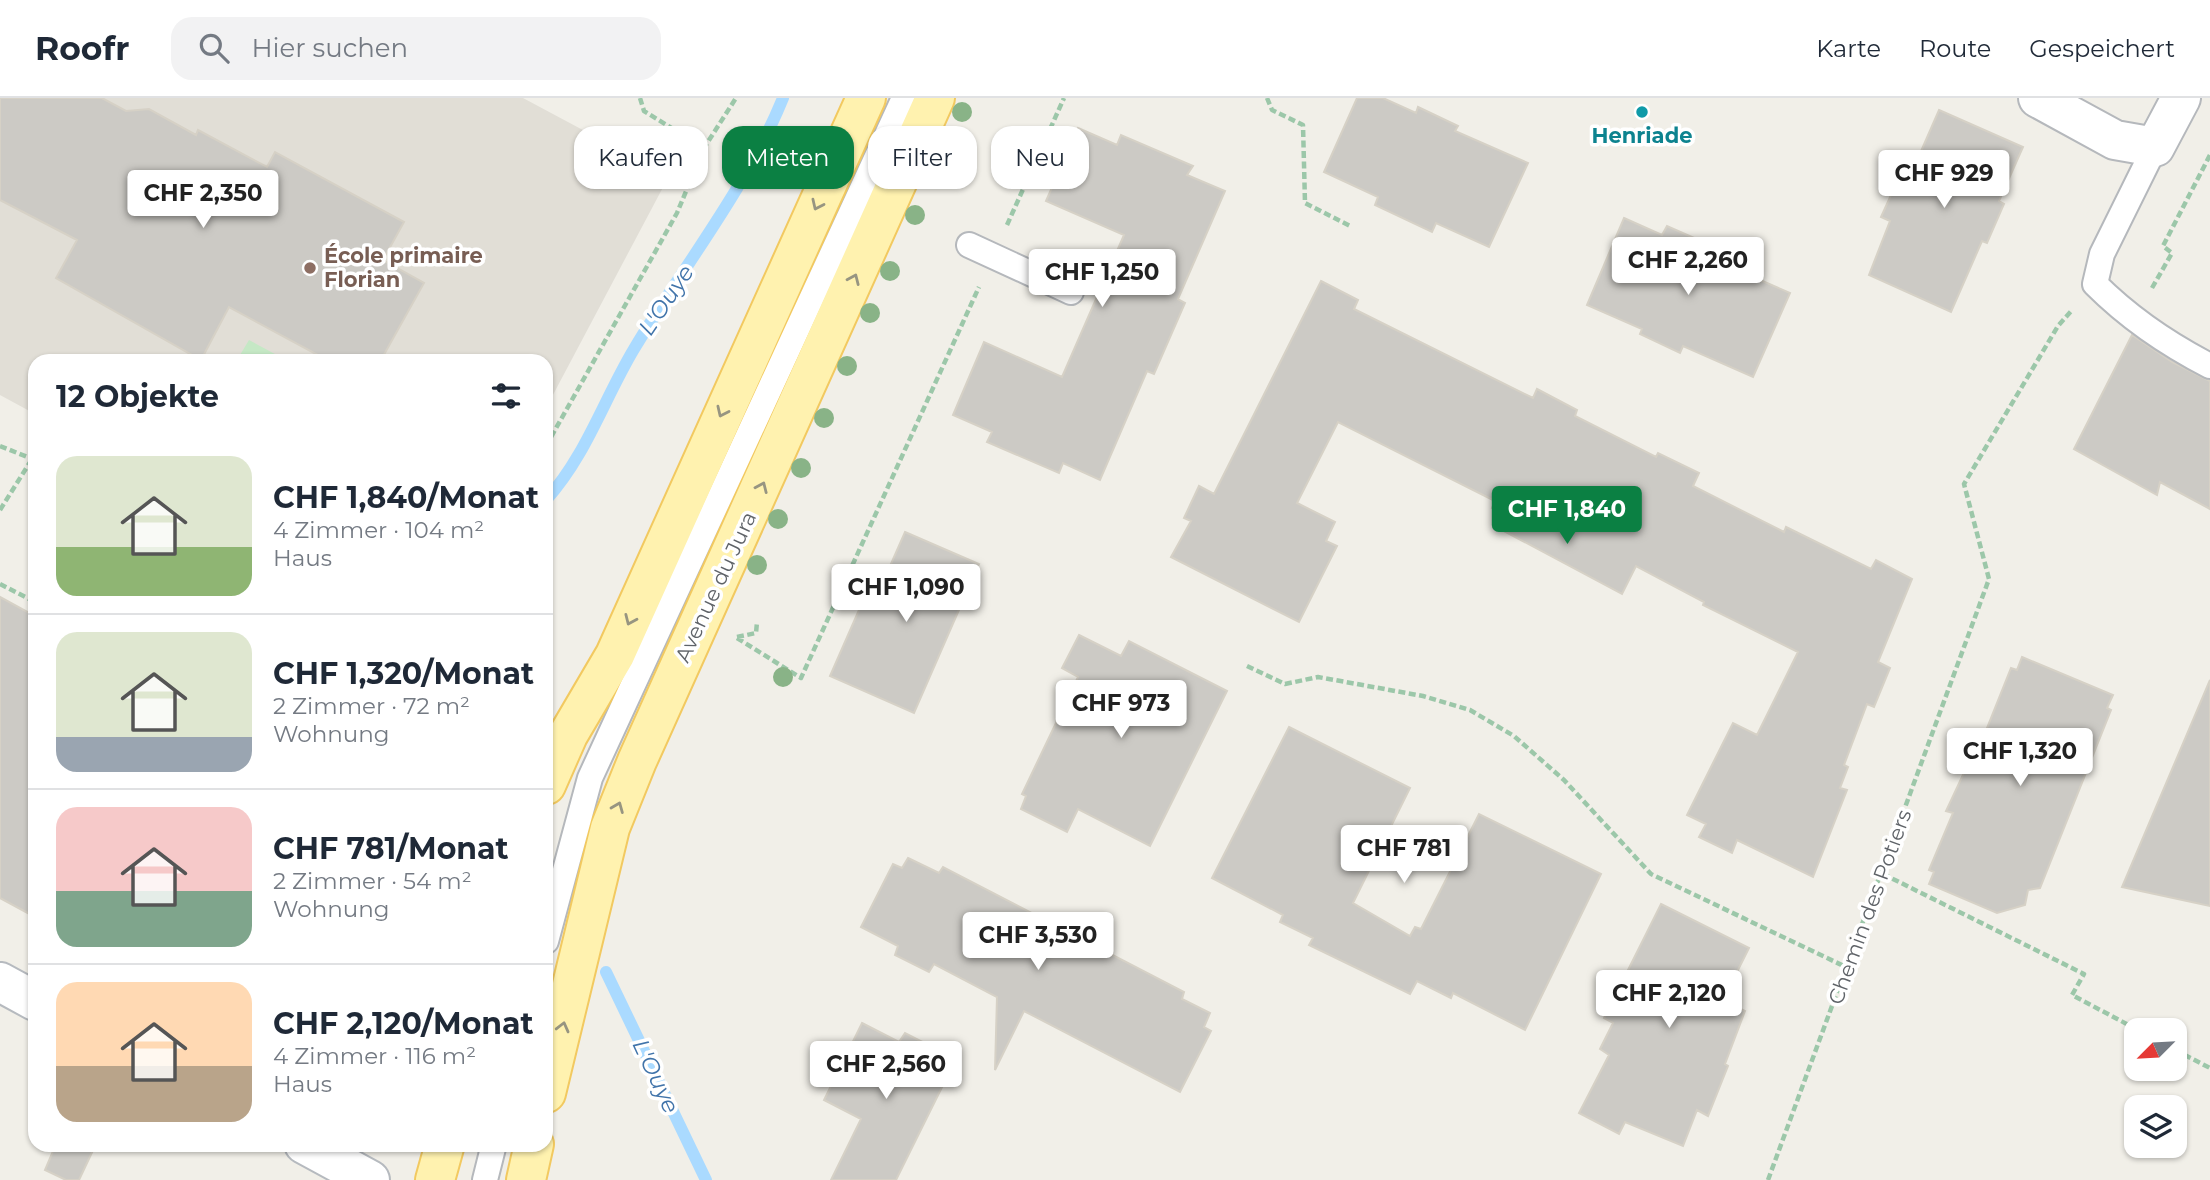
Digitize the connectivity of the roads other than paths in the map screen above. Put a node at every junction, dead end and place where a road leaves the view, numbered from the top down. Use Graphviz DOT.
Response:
graph roads {
  1 [pos="866,98"];
  2 [pos="904,98"];
  3 [pos="935,98"];
  4 [pos="2038,98"];
  5 [pos="2181,98"];
  6 [pos="2155,147"];
  7 [pos="969,245"];
  8 [pos="1071,292"];
  9 [pos="2210,366"];
  10 [pos="553,769"];
  11 [pos="553,915"];
  12 [pos="0,982"];
  13 [pos="28,997"];
  14 [pos="553,1064"];
  15 [pos="319,1152"];
  16 [pos="443,1152"];
  17 [pos="492,1152"];
  18 [pos="532,1152"];
  19 [pos="370,1180"];
  20 [pos="435,1180"];
  21 [pos="485,1180"];
  22 [pos="526,1180"];
  1 -- 10 [label="main road, one-way"];
  2 -- 11 [label="lane"];
  14 -- 3 [label="main road, Avenue du Jura, one-way"];
  4 -- 6 [label="street"];
  5 -- 6 [label="street"];
  6 -- 9 [label="lane"];
  7 -- 8 [label="lane"];
  12 -- 13 [label="street"];
  15 -- 19 [label="street"];
  16 -- 20 [label="main road"];
  17 -- 21 [label="lane"];
  18 -- 22 [label="main road"];
}
